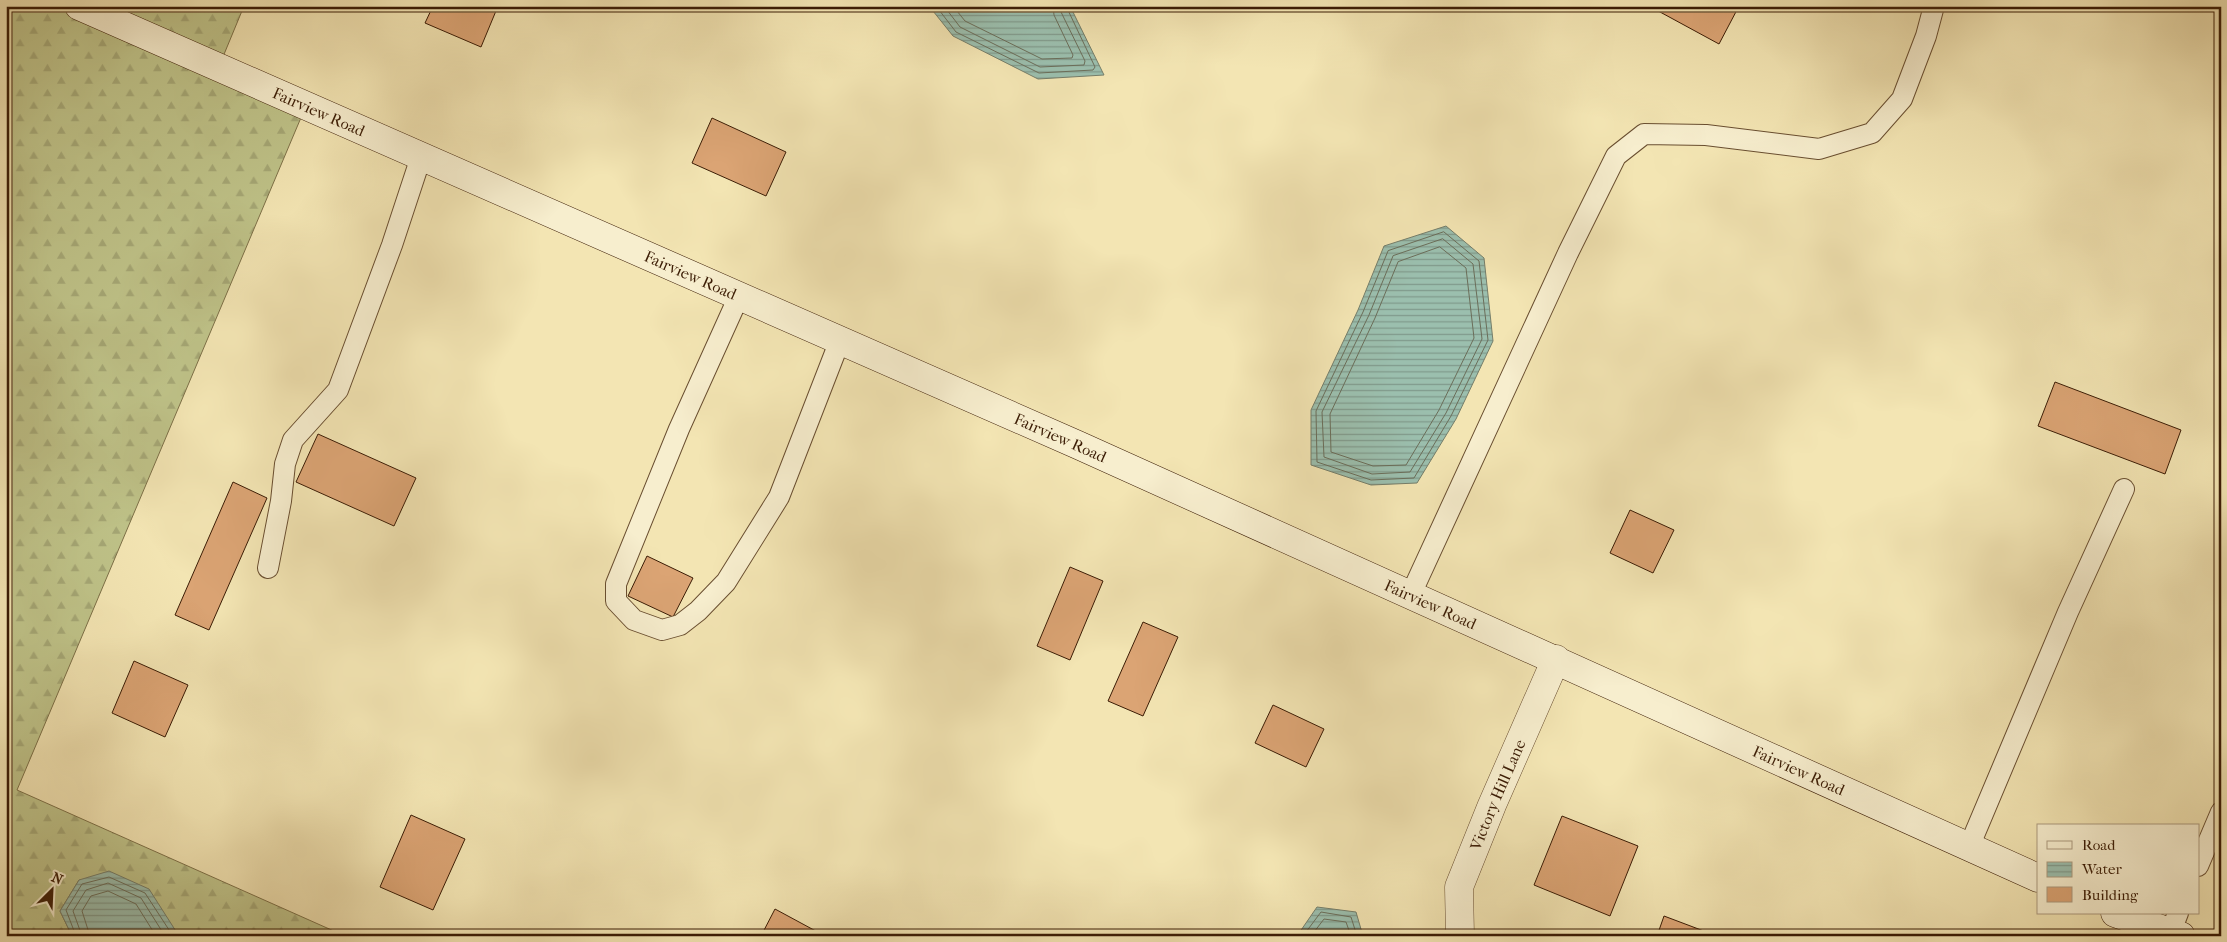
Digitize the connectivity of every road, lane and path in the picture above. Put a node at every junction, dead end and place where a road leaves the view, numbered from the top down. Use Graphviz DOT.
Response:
graph roads {
  1 [pos="79,6"];
  2 [pos="1934,6"];
  3 [pos="421,156"];
  4 [pos="739,296"];
  5 [pos="840,340"];
  6 [pos="2124,489"];
  7 [pos="268,568"];
  8 [pos="1411,594"];
  9 [pos="1556,659"];
  10 [pos="2221,812"];
  11 [pos="1969,847"];
  12 [pos="2200,861"];
  13 [pos="2037,878"];
  14 [pos="2119,914"];
  15 [pos="2176,927"];
  16 [pos="1460,936"];
  1 -- 3 [label="street, Fairview Road"];
  2 -- 8 [label="lane"];
  3 -- 4 [label="street, Fairview Road"];
  3 -- 7 [label="lane"];
  4 -- 5 [label="street, Fairview Road"];
  4 -- 5 [label="lane"];
  5 -- 8 [label="street, Fairview Road"];
  6 -- 11 [label="lane"];
  8 -- 9 [label="street, Fairview Road"];
  9 -- 11 [label="street, Fairview Road"];
  9 -- 16 [label="street, Victory Hill Lane"];
  10 -- 12 [label="lane"];
  11 -- 13 [label="street, Fairview Road"];
  14 -- 15 [label="street"];
}
